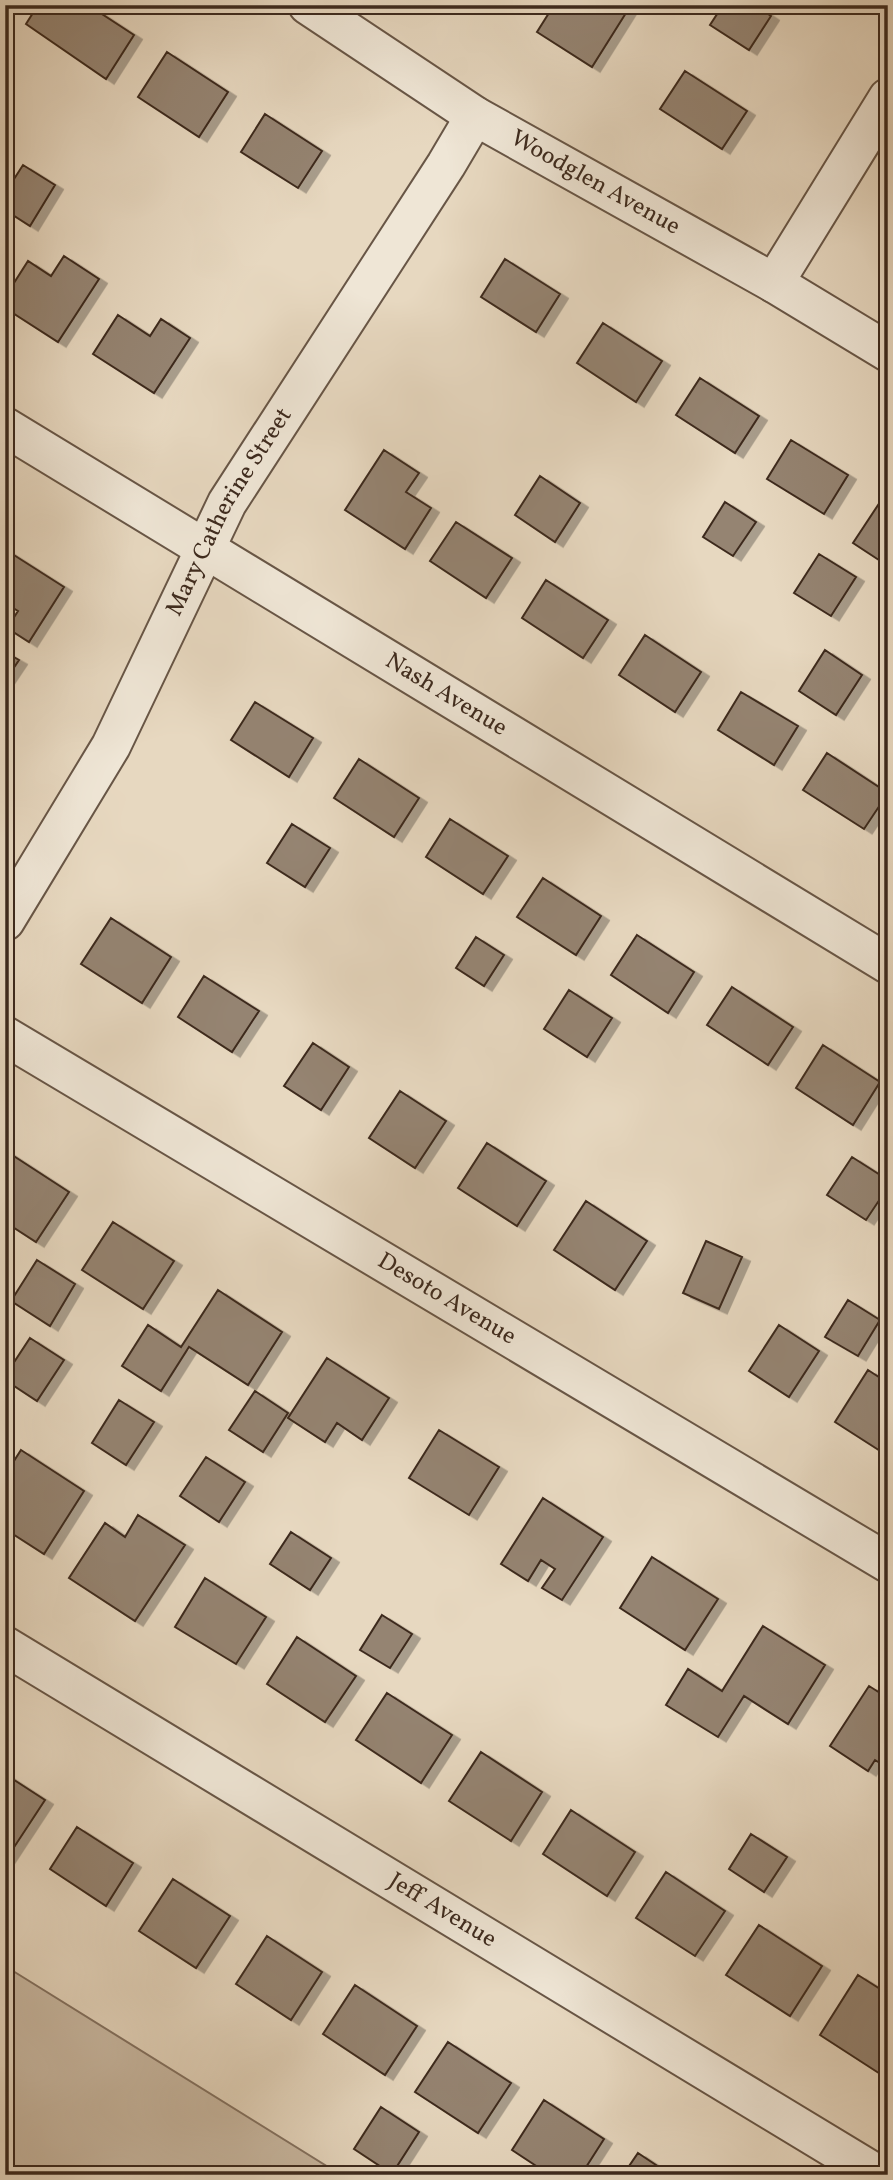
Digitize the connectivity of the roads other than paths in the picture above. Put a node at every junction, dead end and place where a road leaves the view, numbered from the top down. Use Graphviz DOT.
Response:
graph roads {
  1 [pos="308,5"];
  2 [pos="888,98"];
  3 [pos="475,116"];
  4 [pos="774,283"];
  5 [pos="888,352"];
  6 [pos="5,427"];
  7 [pos="205,550"];
  8 [pos="5,921"];
  9 [pos="888,964"];
  10 [pos="5,1036"];
  11 [pos="888,1563"];
  12 [pos="5,1646"];
  13 [pos="878,2175"];
  1 -- 3 [label="street, Woodglen Avenue"];
  2 -- 4 [label="street"];
  3 -- 4 [label="street, Woodglen Avenue"];
  3 -- 7 [label="street, Mary Catherine Street"];
  4 -- 5 [label="street, Woodglen Avenue"];
  6 -- 7 [label="street, Nash Avenue"];
  7 -- 8 [label="street, Mary Catherine Street"];
  7 -- 9 [label="street, Nash Avenue"];
  10 -- 11 [label="street, Desoto Avenue"];
  12 -- 13 [label="street, Jeff Avenue"];
}
